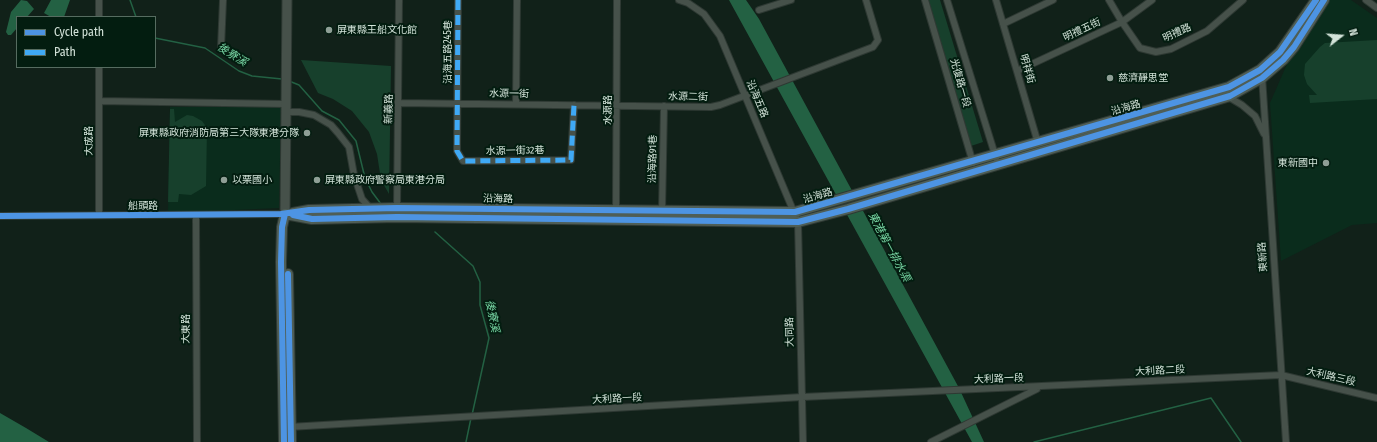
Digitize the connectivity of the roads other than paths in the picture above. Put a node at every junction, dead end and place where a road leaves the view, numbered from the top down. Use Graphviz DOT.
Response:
graph roads {
  1 [pos="99,0"];
  2 [pos="223,0"];
  3 [pos="287,0"];
  4 [pos="399,0"];
  5 [pos="458,0"];
  6 [pos="517,0"];
  7 [pos="617,0"];
  8 [pos="679,0"];
  9 [pos="791,0"];
  10 [pos="866,0"];
  11 [pos="925,0"];
  12 [pos="947,0"];
  13 [pos="996,0"];
  14 [pos="1053,0"];
  15 [pos="1109,0"];
  16 [pos="1152,0"];
  17 [pos="1243,0"];
  18 [pos="1316,0"];
  19 [pos="1324,0"];
  20 [pos="1366,0"];
  21 [pos="1377,8"];
  22 [pos="759,10"];
  23 [pos="99,16"];
  24 [pos="1122,22"];
  25 [pos="1003,24"];
  26 [pos="221,48"];
  27 [pos="99,68"];
  28 [pos="1017,71"];
  29 [pos="1261,74"];
  30 [pos="745,96"];
  31 [pos="1227,96"];
  32 [pos="99,101"];
  33 [pos="399,103"];
  34 [pos="458,103"];
  35 [pos="516,104"];
  36 [pos="574,105"];
  37 [pos="618,106"];
  38 [pos="664,106"];
  39 [pos="286,108"];
  40 [pos="1265,136"];
  41 [pos="1038,144"];
  42 [pos="995,154"];
  43 [pos="972,160"];
  44 [pos="998,165"];
  45 [pos="975,171"];
  46 [pos="370,208"];
  47 [pos="397,212"];
  48 [pos="662,212"];
  49 [pos="286,214"];
  50 [pos="99,215"];
  51 [pos="0,216"];
  52 [pos="196,216"];
  53 [pos="616,216"];
  54 [pos="796,217"];
  55 [pos="1281,375"];
  56 [pos="1040,388"];
  57 [pos="802,398"];
  58 [pos="1377,398"];
  59 [pos="287,427"];
  60 [pos="197,442"];
  61 [pos="284,442"];
  62 [pos="291,442"];
  63 [pos="803,442"];
  64 [pos="931,442"];
  65 [pos="1286,442"];
  1 -- 23 [label="street"];
  2 -- 26 [label="street"];
  3 -- 39 [label="main road"];
  4 -- 33 [label="street, 新義路"];
  5 -- 34 [label="street, 沿海五路245巷"];
  6 -- 35 [label="street"];
  7 -- 37 [label="street, 水源路"];
  8 -- 30 [label="street, 沿海五路"];
  9 -- 22 [label="street"];
  10 -- 30 [label="street, 水源二街"];
  11 -- 43 [label="street, 光復路一段"];
  12 -- 42 [label="street, 光復路一段"];
  13 -- 25 [label="street, 明祥街"];
  14 -- 25 [label="street"];
  15 -- 24 [label="street, 明禮路"];
  16 -- 24 [label="street, 明禮五街"];
  17 -- 24 [label="street, 明禮路"];
  18 -- 29 [label="main road, 沿海路"];
  19 -- 29 [label="main road, 沿海路"];
  20 -- 21 [label="street"];
  24 -- 28 [label="street, 明禮五街"];
  25 -- 28 [label="street, 明祥街"];
  27 -- 32 [label="street, 大成路"];
  28 -- 41 [label="street, 明祥街"];
  29 -- 31 [label="main road, 沿海路"];
  29 -- 40 [label="street, 東新路"];
  29 -- 41 [label="main road, 沿海路"];
  30 -- 38 [label="street, 水源二街"];
  30 -- 54 [label="street, 沿海五路"];
  31 -- 40 [label="street"];
  31 -- 44 [label="main road, 沿海路"];
  32 -- 39 [label="street"];
  32 -- 50 [label="street, 大成路"];
  33 -- 34 [label="street, 水源一街"];
  33 -- 47 [label="street, 新義路"];
  34 -- 35 [label="street, 水源一街"];
  34 -- 36 [label="street, 水源一街32巷"];
  35 -- 36 [label="street, 水源一街"];
  36 -- 37 [label="street, 水源一街"];
  37 -- 38 [label="street, 水源二街"];
  37 -- 53 [label="street, 水源路"];
  38 -- 48 [label="street, 沿海路91巷"];
  39 -- 46 [label="street"];
  39 -- 49 [label="main road"];
  40 -- 55 [label="street, 東新路"];
  41 -- 42 [label="main road, 沿海路"];
  42 -- 43 [label="main road, 沿海路"];
  42 -- 44 [label="street, 光復路一段"];
  43 -- 45 [label="street, 光復路一段"];
  43 -- 54 [label="main road, 沿海路"];
  44 -- 45 [label="main road, 沿海路"];
  45 -- 54 [label="main road, 沿海路"];
  46 -- 47 [label="main road, 沿海路"];
  46 -- 49 [label="main road, 沿海路"];
  47 -- 49 [label="main road, 沿海路"];
  47 -- 53 [label="main road, 沿海路"];
  47 -- 53 [label="main road, 沿海路"];
  48 -- 53 [label="main road, 沿海路"];
  48 -- 54 [label="main road, 沿海路"];
  49 -- 52 [label="street, 船頭路"];
  49 -- 59 [label="main road"];
  50 -- 51 [label="street, 船頭路"];
  50 -- 52 [label="street, 船頭路"];
  52 -- 60 [label="street, 大東路"];
  53 -- 54 [label="main road, 沿海路"];
  54 -- 57 [label="street, 大同路"];
  55 -- 56 [label="street, 大利路二段"];
  55 -- 58 [label="street, 大利路三段"];
  55 -- 65 [label="street, 東新路"];
  56 -- 57 [label="street, 大利路一段"];
  56 -- 64 [label="street"];
  57 -- 59 [label="street, 大利路一段"];
  57 -- 63 [label="street, 大同路"];
  59 -- 61 [label="main road"];
  59 -- 62 [label="main road"];
}
